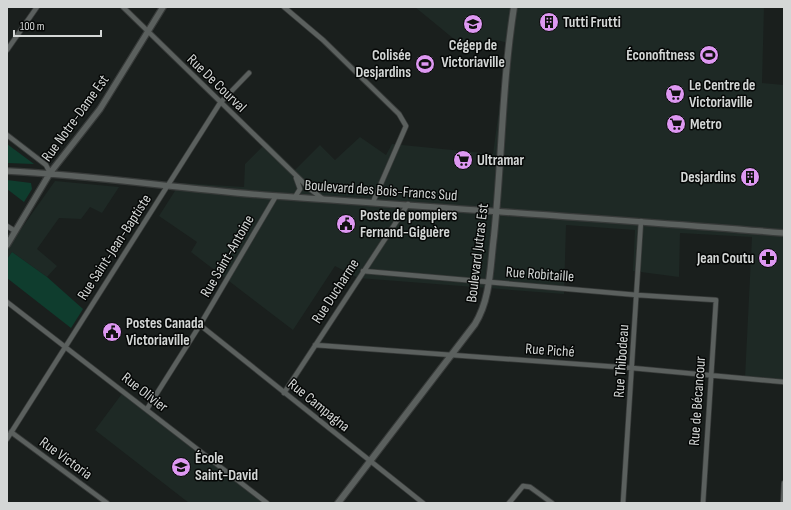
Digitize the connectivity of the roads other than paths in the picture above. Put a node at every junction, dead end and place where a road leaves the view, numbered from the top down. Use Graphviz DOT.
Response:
graph roads {
  1 [pos="37,7"];
  2 [pos="123,7"];
  3 [pos="163,7"];
  4 [pos="284,7"];
  5 [pos="514,7"];
  6 [pos="147,32"];
  7 [pos="7,50"];
  8 [pos="249,73"];
  9 [pos="220,103"];
  10 [pos="7,136"];
  11 [pos="7,171"];
  12 [pos="50,173"];
  13 [pos="295,174"];
  14 [pos="167,186"];
  15 [pos="276,196"];
  16 [pos="295,197"];
  17 [pos="323,199"];
  18 [pos="372,202"];
  19 [pos="408,204"];
  20 [pos="496,210"];
  21 [pos="641,221"];
  22 [pos="7,226"];
  23 [pos="15,231"];
  24 [pos="784,232"];
  25 [pos="7,245"];
  26 [pos="363,271"];
  27 [pos="489,282"];
  28 [pos="637,295"];
  29 [pos="716,300"];
  30 [pos="7,302"];
  31 [pos="200,326"];
  32 [pos="315,345"];
  33 [pos="66,346"];
  34 [pos="451,354"];
  35 [pos="632,368"];
  36 [pos="710,375"];
  37 [pos="784,382"];
  38 [pos="284,393"];
  39 [pos="147,409"];
  40 [pos="11,432"];
  41 [pos="7,439"];
  42 [pos="370,461"];
  43 [pos="784,483"];
  44 [pos="107,503"];
  45 [pos="267,503"];
  46 [pos="338,503"];
  47 [pos="423,503"];
  48 [pos="509,503"];
  49 [pos="552,503"];
  50 [pos="623,503"];
  51 [pos="703,503"];
  52 [pos="783,503"];
  1 -- 7 [label="street"];
  2 -- 6 [label="street, Rue De Courval"];
  3 -- 6 [label="street, Rue Notre-Dame Est"];
  4 -- 18 [label="street"];
  5 -- 20 [label="main road, Boulevard Jutras Est"];
  6 -- 9 [label="street, Rue De Courval"];
  6 -- 12 [label="street, Rue Notre-Dame Est"];
  8 -- 9 [label="street, Rue Saint-Jean-Baptiste"];
  9 -- 13 [label="street, Rue De Courval"];
  9 -- 14 [label="street, Rue Saint-Jean-Baptiste"];
  10 -- 12 [label="street"];
  11 -- 12 [label="street, Boulevard des Bois-Francs Sud"];
  12 -- 14 [label="street, Boulevard des Bois-Francs Sud"];
  12 -- 23 [label="street, Rue Notre-Dame Est"];
  13 -- 16 [label="street"];
  13 -- 17 [label="street, Rue De Courval"];
  14 -- 15 [label="street, Boulevard des Bois-Francs Sud"];
  14 -- 33 [label="street, Rue Saint-Jean-Baptiste"];
  15 -- 16 [label="street, Boulevard des Bois-Francs Sud"];
  15 -- 31 [label="street, Rue Saint-Antoine"];
  16 -- 17 [label="street, Boulevard des Bois-Francs Sud"];
  17 -- 18 [label="street, Boulevard des Bois-Francs Sud"];
  18 -- 19 [label="street, Boulevard des Bois-Francs Sud"];
  19 -- 20 [label="street, Boulevard des Bois-Francs Sud"];
  19 -- 26 [label="street, Rue Ducharme"];
  20 -- 21 [label="street, Boulevard des Bois-Francs Sud"];
  20 -- 27 [label="main road, Boulevard Jutras Est"];
  21 -- 24 [label="street, Boulevard des Bois-Francs Sud"];
  21 -- 28 [label="street, Rue Thibodeau"];
  22 -- 23 [label="street"];
  23 -- 25 [label="street, Rue Notre-Dame Est"];
  26 -- 27 [label="street, Rue Robitaille"];
  26 -- 32 [label="street, Rue Ducharme"];
  27 -- 28 [label="street, Rue Robitaille"];
  27 -- 34 [label="main road, Boulevard Jutras Est"];
  28 -- 29 [label="street, Rue Robitaille"];
  28 -- 35 [label="street, Rue Thibodeau"];
  29 -- 36 [label="street, Rue de Bécancour"];
  30 -- 33 [label="street, Rue Olivier"];
  31 -- 38 [label="street, Rue Campagna"];
  31 -- 39 [label="street, Rue Saint-Antoine"];
  32 -- 34 [label="street, Rue Piché"];
  32 -- 38 [label="street, Rue Ducharme"];
  33 -- 39 [label="street, Rue Olivier"];
  33 -- 40 [label="street, Rue Saint-Jean-Baptiste"];
  34 -- 35 [label="street, Rue Piché"];
  34 -- 42 [label="main road, Boulevard Jutras Est"];
  35 -- 36 [label="street, Rue Piché"];
  35 -- 50 [label="street, Rue Thibodeau"];
  36 -- 37 [label="street, Rue Piché"];
  36 -- 51 [label="street, Rue de Bécancour"];
  38 -- 42 [label="street, Rue Campagna"];
  39 -- 45 [label="street, Rue Olivier"];
  40 -- 41 [label="street, Rue Saint-Jean-Baptiste"];
  40 -- 44 [label="street, Rue Victoria"];
  42 -- 46 [label="main road, Boulevard Jutras Est"];
  42 -- 47 [label="street, Rue Campagna"];
  43 -- 52 [label="street"];
  48 -- 49 [label="street"];
}
